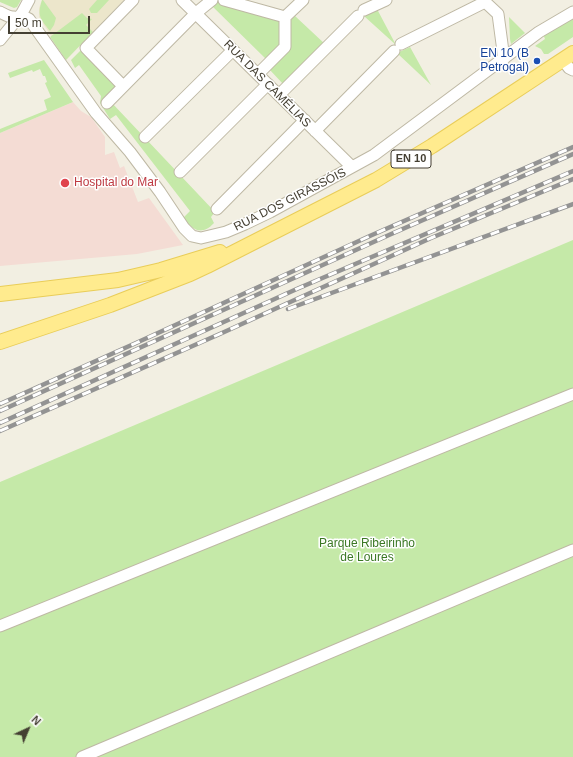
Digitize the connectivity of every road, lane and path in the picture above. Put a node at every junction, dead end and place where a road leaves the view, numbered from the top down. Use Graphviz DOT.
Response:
graph roads {
  1 [pos="29,0"];
  2 [pos="133,0"];
  3 [pos="182,0"];
  4 [pos="212,0"];
  5 [pos="224,0"];
  6 [pos="303,0"];
  7 [pos="386,0"];
  8 [pos="238,2"];
  9 [pos="488,2"];
  10 [pos="0,12"];
  11 [pos="573,12"];
  12 [pos="196,13"];
  13 [pos="20,16"];
  14 [pos="285,17"];
  15 [pos="0,40"];
  16 [pos="233,50"];
  17 [pos="504,59"];
  18 [pos="570,61"];
  19 [pos="258,74"];
  20 [pos="268,84"];
  21 [pos="123,86"];
  22 [pos="279,95"];
  23 [pos="107,103"];
  24 [pos="305,120"];
  25 [pos="315,131"];
  26 [pos="146,137"];
  27 [pos="352,167"];
  28 [pos="180,172"];
  29 [pos="217,209"];
  30 [pos="250,244"];
  31 [pos="0,294"];
  32 [pos="0,342"];
  33 [pos="573,394"];
  34 [pos="573,550"];
  35 [pos="0,626"];
  36 [pos="82,757"];
  1 -- 13 [label="street"];
  2 -- 21 [label="street"];
  3 -- 12 [label="street, RUA DAS CAMÉLIAS"];
  4 -- 12 [label="street"];
  5 -- 8 [label="street"];
  6 -- 14 [label="street"];
  7 -- 22 [label="street"];
  8 -- 14 [label="street"];
  9 -- 17 [label="street"];
  9 -- 25 [label="street"];
  10 -- 13 [label="street"];
  11 -- 17 [label="street, RUA DOS GIRASSÓIS"];
  12 -- 16 [label="street, RUA DAS CAMÉLIAS"];
  12 -- 21 [label="street"];
  13 -- 15 [label="street"];
  13 -- 27 [label="street, RUA DOS GIRASSÓIS"];
  14 -- 19 [label="street"];
  16 -- 19 [label="street, RUA DAS CAMÉLIAS"];
  16 -- 26 [label="street"];
  17 -- 27 [label="street, RUA DOS GIRASSÓIS"];
  18 -- 30 [label="main road, EN 10"];
  19 -- 20 [label="street, RUA DAS CAMÉLIAS"];
  20 -- 22 [label="street, RUA DAS CAMÉLIAS"];
  20 -- 28 [label="street"];
  21 -- 23 [label="street"];
  22 -- 24 [label="street, RUA DAS CAMÉLIAS"];
  24 -- 25 [label="street, RUA DAS CAMÉLIAS"];
  24 -- 29 [label="street"];
  25 -- 27 [label="street, RUA DAS CAMÉLIAS"];
  30 -- 31 [label="main road, EN 10"];
  30 -- 32 [label="main road, EN 10"];
  33 -- 35 [label="street"];
  34 -- 36 [label="street"];
}
